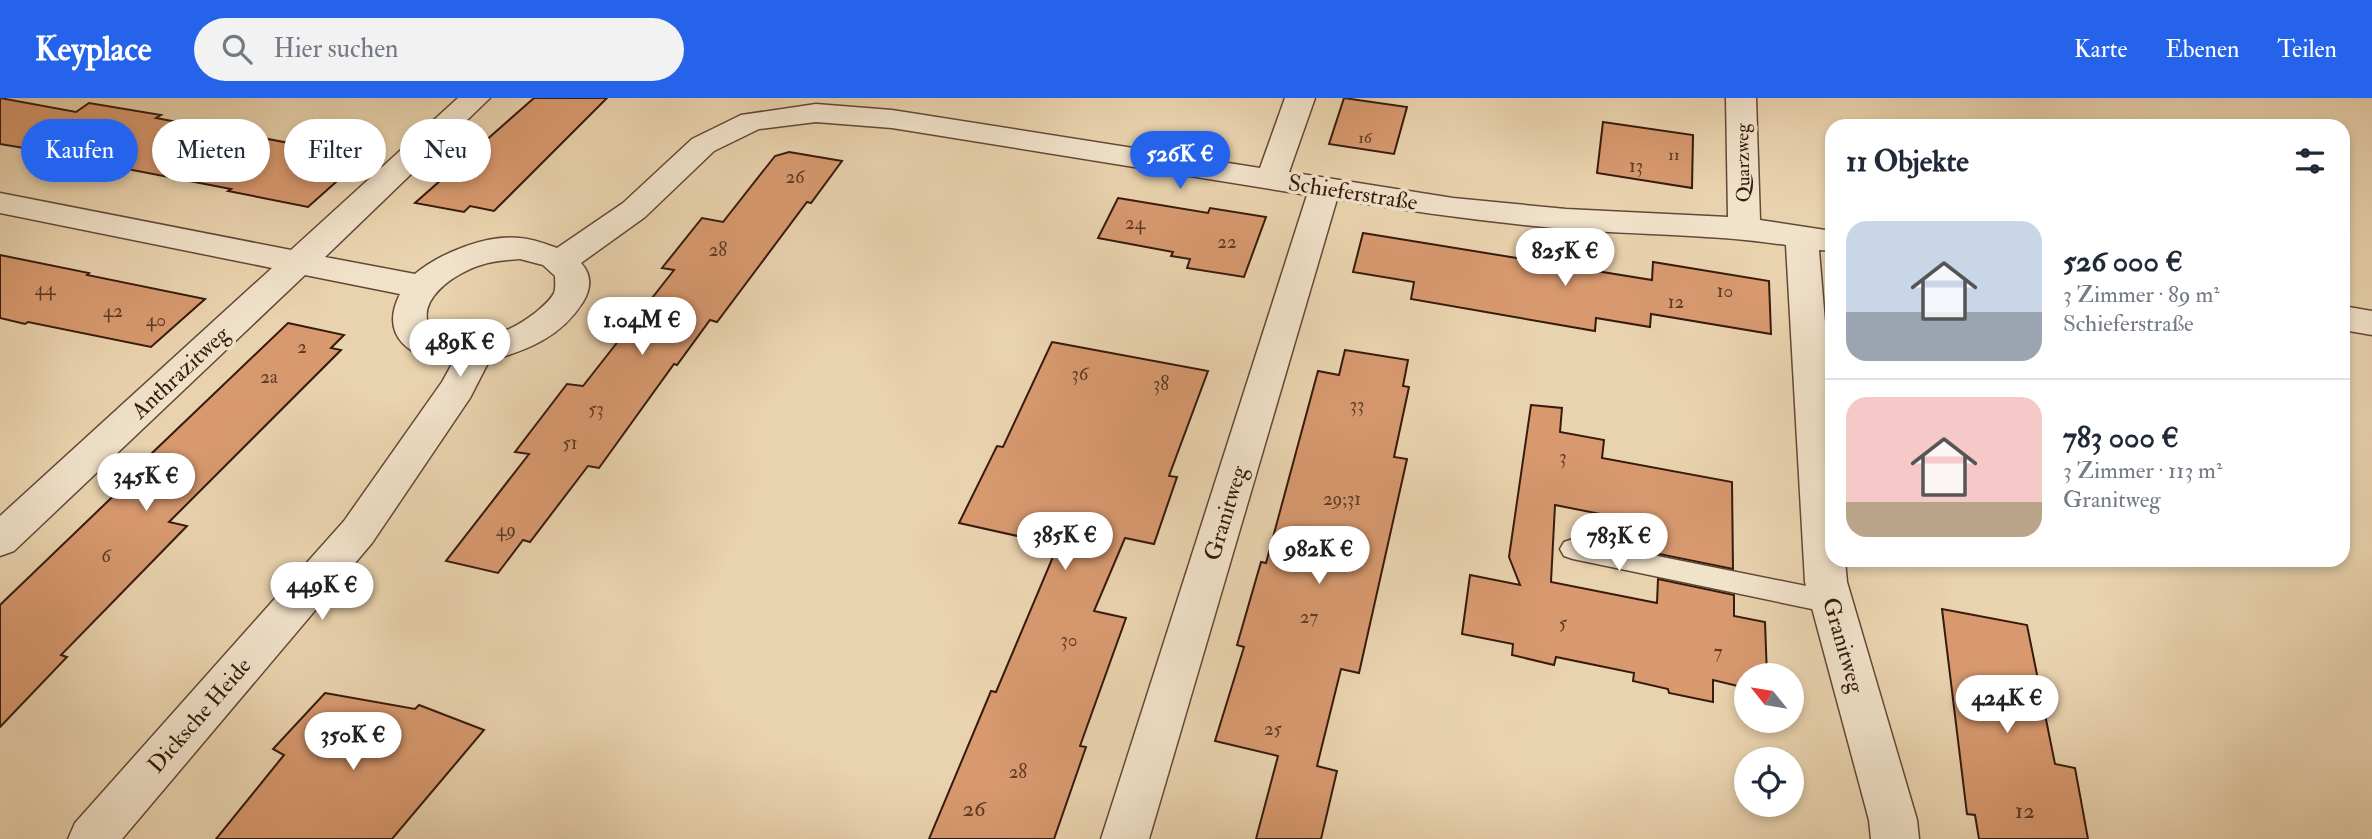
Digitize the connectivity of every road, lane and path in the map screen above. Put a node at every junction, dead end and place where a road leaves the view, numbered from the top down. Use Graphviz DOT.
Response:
graph roads {
  1 [pos="475,98"];
  2 [pos="1300,98"];
  3 [pos="1741,98"];
  4 [pos="743,109"];
  5 [pos="1271,179"];
  6 [pos="1325,188"];
  7 [pos="0,202"];
  8 [pos="1744,228"];
  9 [pos="1817,239"];
  10 [pos="562,260"];
  11 [pos="299,262"];
  12 [pos="421,287"];
  13 [pos="2350,319"];
  14 [pos="2372,323"];
  15 [pos="476,352"];
  16 [pos="0,540"];
  17 [pos="1825,544"];
  18 [pos="1573,549"];
  19 [pos="1826,567"];
  20 [pos="1832,602"];
  21 [pos="92,839"];
  22 [pos="1125,839"];
  23 [pos="1895,839"];
  1 -- 11 [label="street, Anthrazitweg"];
  2 -- 5 [label="street"];
  3 -- 8 [label="street, Quarzweg"];
  4 -- 5 [label="street, Schieferstraße"];
  4 -- 10 [label="street, Schieferstraße"];
  5 -- 6 [label="street, Schieferstraße"];
  6 -- 8 [label="street, Schieferstraße"];
  6 -- 22 [label="street, Granitweg"];
  7 -- 11 [label="street"];
  8 -- 9 [label="street, Schieferstraße"];
  9 -- 17 [label="street, Granitweg"];
  10 -- 12 [label="street"];
  10 -- 15 [label="street"];
  11 -- 12 [label="street"];
  11 -- 16 [label="street, Anthrazitweg"];
  12 -- 15 [label="street"];
  13 -- 14 [label="street"];
  15 -- 21 [label="street, Dicksche Heide"];
  18 -- 20 [label="lane"];
  19 -- 20 [label="street, Granitweg"];
  20 -- 23 [label="street, Granitweg"];
}
